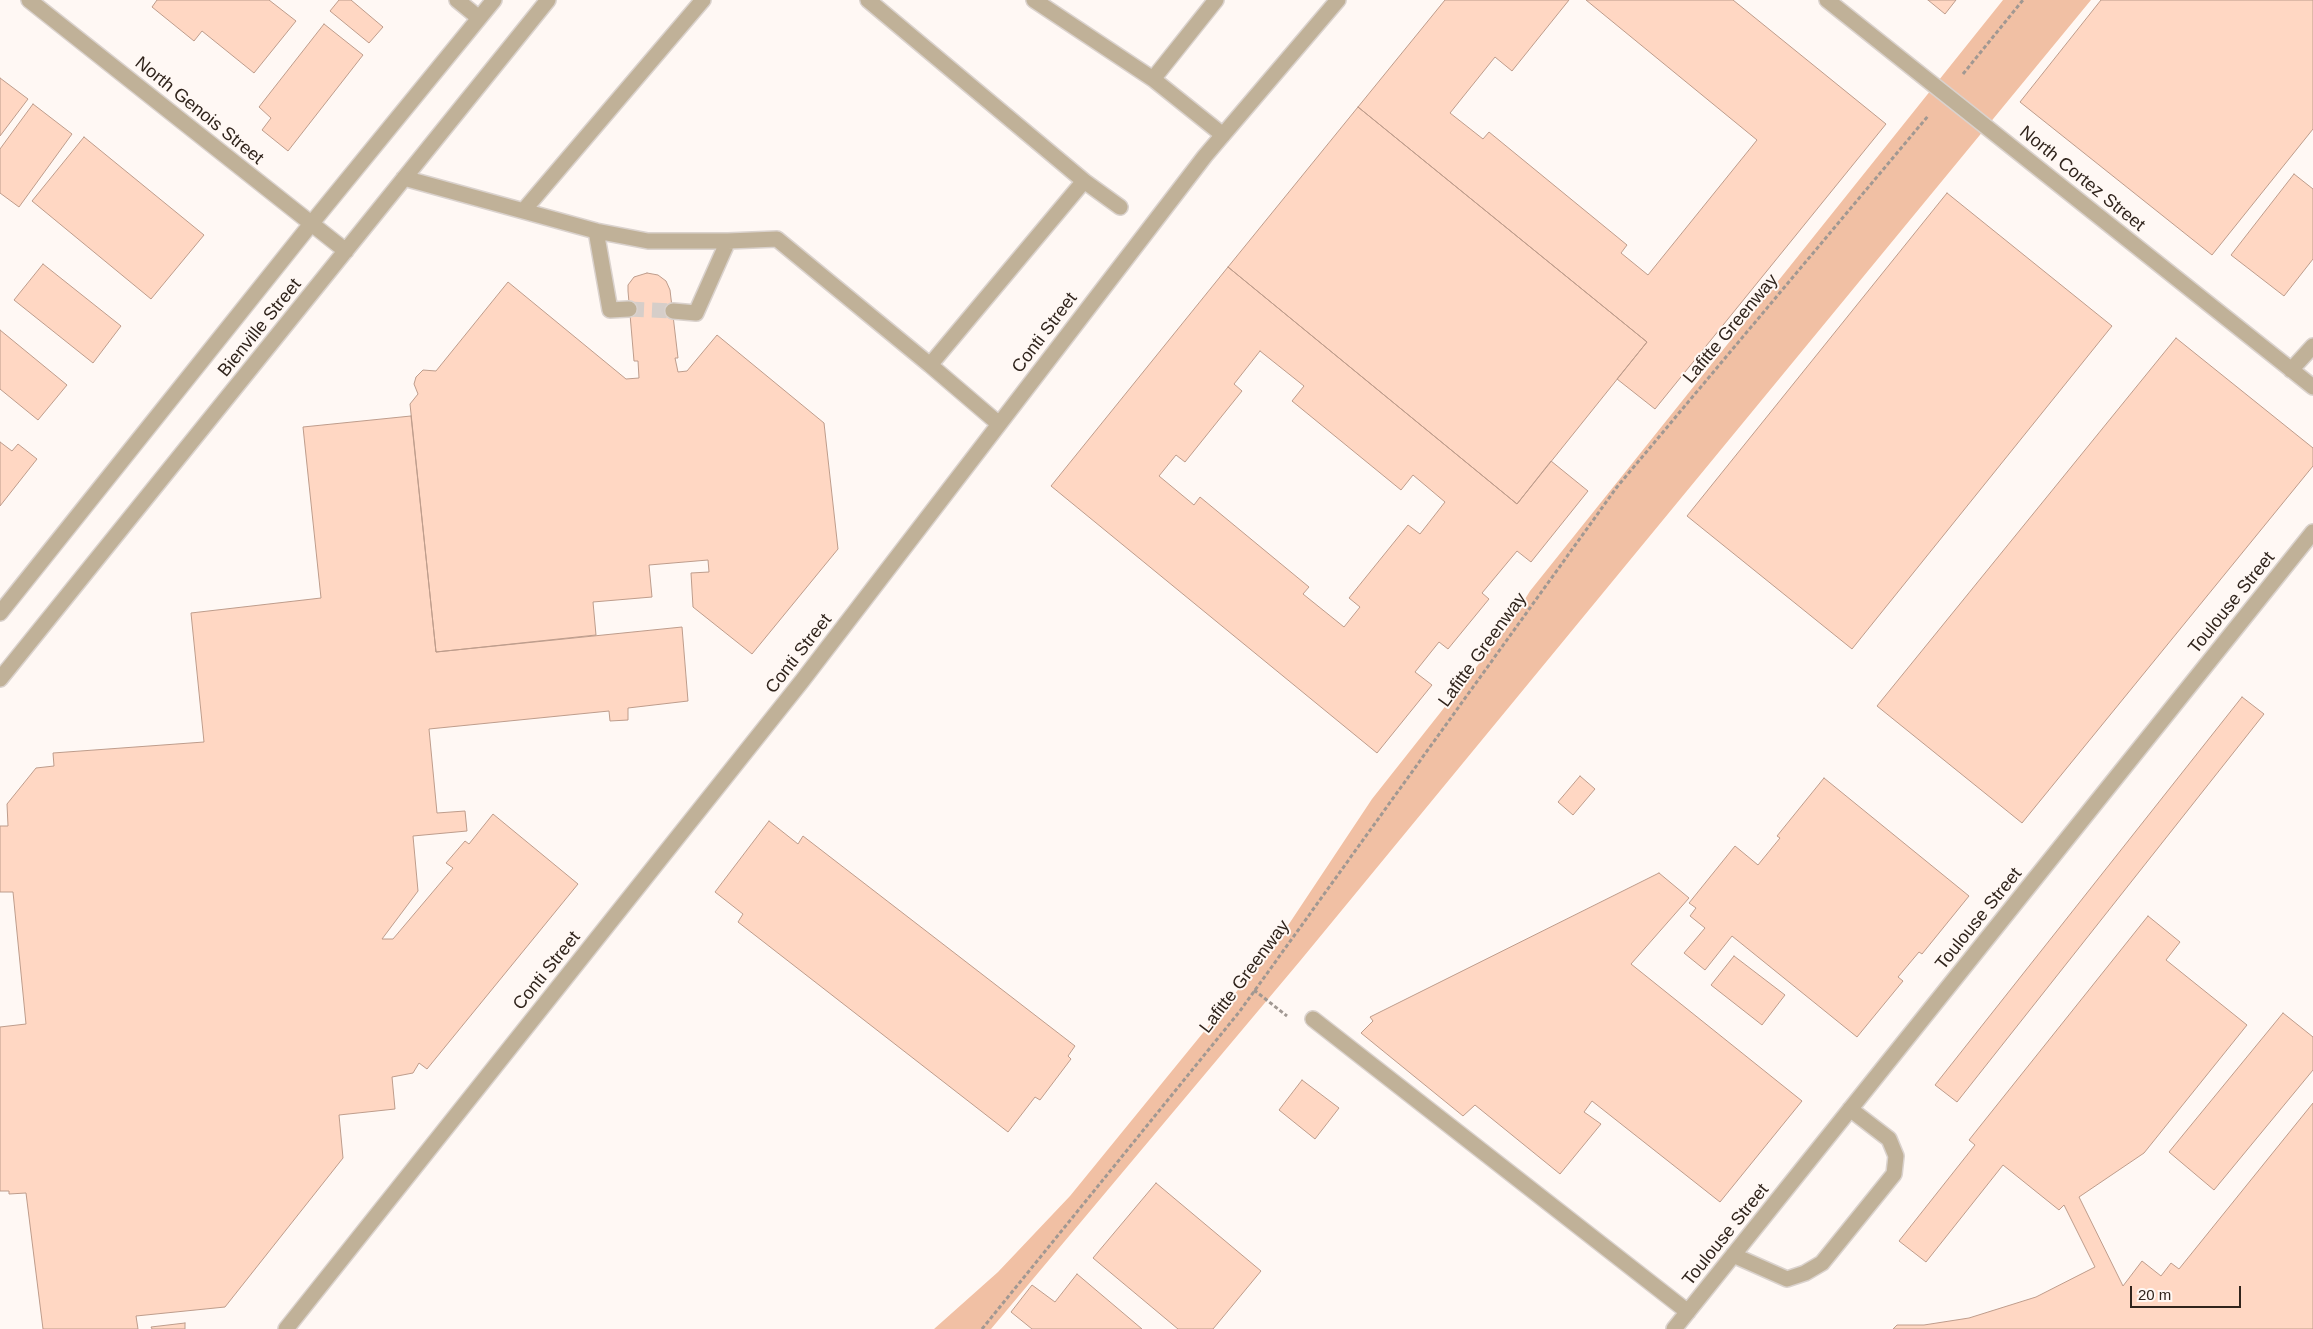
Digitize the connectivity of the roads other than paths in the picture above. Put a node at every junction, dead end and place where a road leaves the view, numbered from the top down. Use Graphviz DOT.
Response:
graph roads {
  1 [pos="29,0"];
  2 [pos="458,0"];
  3 [pos="494,0"];
  4 [pos="548,0"];
  5 [pos="703,0"];
  6 [pos="868,0"];
  7 [pos="1034,0"];
  8 [pos="1216,0"];
  9 [pos="1338,0"];
  10 [pos="1828,0"];
  11 [pos="479,18"];
  12 [pos="1153,79"];
  13 [pos="1223,135"];
  14 [pos="404,178"];
  15 [pos="1084,181"];
  16 [pos="1120,207"];
  17 [pos="524,210"];
  18 [pos="311,224"];
  19 [pos="596,231"];
  20 [pos="728,241"];
  21 [pos="346,251"];
  22 [pos="629,309"];
  23 [pos="673,311"];
  24 [pos="2313,346"];
  25 [pos="930,365"];
  26 [pos="2291,370"];
  27 [pos="2313,388"];
  28 [pos="999,424"];
  29 [pos="2313,532"];
  30 [pos="0,613"];
  31 [pos="0,679"];
  32 [pos="1313,1019"];
  33 [pos="1850,1110"];
  34 [pos="1733,1255"];
  35 [pos="1688,1312"];
  36 [pos="286,1329"];
  37 [pos="1674,1329"];
  1 -- 18 [label="street, North Genois Street"];
  2 -- 11 [label="street"];
  3 -- 11 [label="street, Bienville Street"];
  4 -- 14 [label="street, Bienville Street"];
  5 -- 17 [label="street"];
  6 -- 15 [label="street"];
  7 -- 12 [label="street"];
  8 -- 12 [label="street"];
  9 -- 13 [label="street, Conti Street"];
  10 -- 26 [label="street, North Cortez Street"];
  11 -- 18 [label="street, Bienville Street"];
  12 -- 13 [label="street"];
  13 -- 28 [label="street, Conti Street"];
  14 -- 17 [label="street"];
  14 -- 21 [label="street, Bienville Street"];
  15 -- 16 [label="street"];
  15 -- 25 [label="street"];
  17 -- 19 [label="street"];
  18 -- 21 [label="street, North Genois Street"];
  18 -- 30 [label="street, Bienville Street"];
  19 -- 20 [label="street"];
  19 -- 22 [label="street"];
  20 -- 23 [label="street"];
  20 -- 25 [label="street"];
  21 -- 31 [label="street, Bienville Street"];
  24 -- 26 [label="street"];
  25 -- 28 [label="street"];
  26 -- 27 [label="street, North Cortez Street"];
  28 -- 36 [label="street, Conti Street"];
  29 -- 33 [label="street, Toulouse Street"];
  32 -- 35 [label="street"];
  33 -- 34 [label="street, Toulouse Street"];
  33 -- 34 [label="street"];
  34 -- 35 [label="street, Toulouse Street"];
  35 -- 37 [label="street, Toulouse Street"];
}
